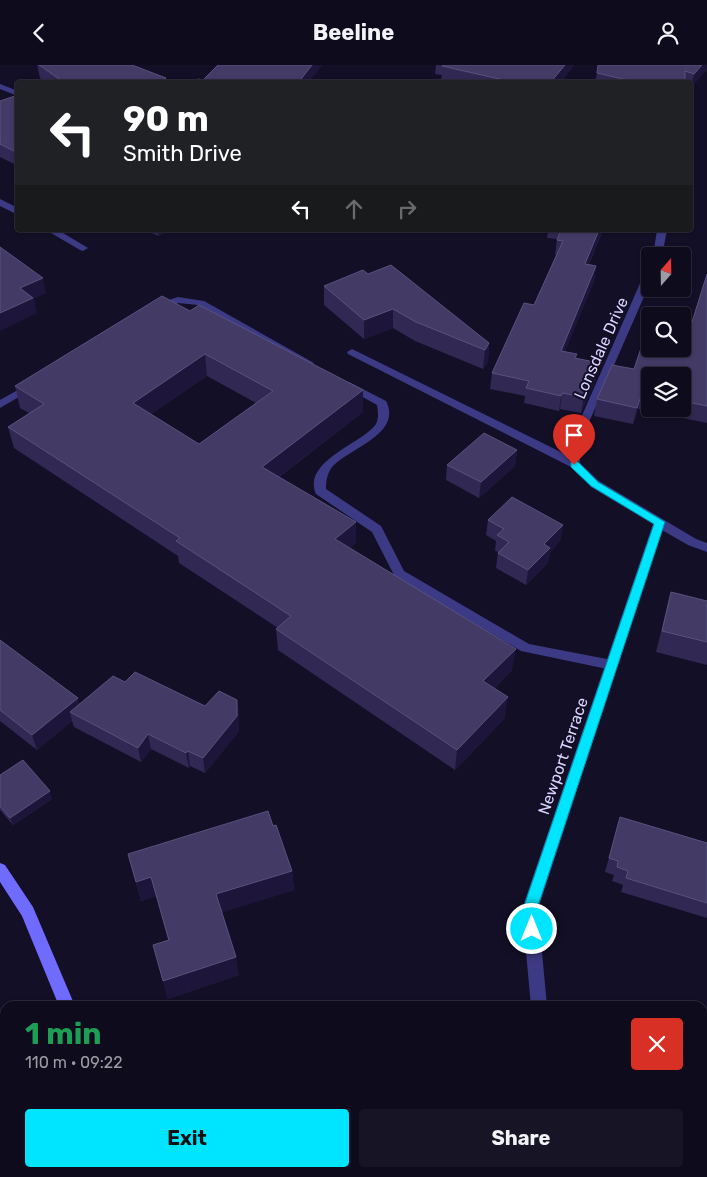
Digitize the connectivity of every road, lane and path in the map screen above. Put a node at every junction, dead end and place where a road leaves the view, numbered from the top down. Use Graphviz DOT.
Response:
graph roads {
  1 [pos="0,85"];
  2 [pos="15,92"];
  3 [pos="0,202"];
  4 [pos="15,210"];
  5 [pos="54,232"];
  6 [pos="662,232"];
  7 [pos="659,247"];
  8 [pos="83,248"];
  9 [pos="641,293"];
  10 [pos="151,313"];
  11 [pos="352,352"];
  12 [pos="322,370"];
  13 [pos="42,379"];
  14 [pos="339,379"];
  15 [pos="0,405"];
  16 [pos="574,465"];
  17 [pos="659,522"];
  18 [pos="707,548"];
  19 [pos="612,665"];
  20 [pos="0,870"];
  21 [pos="65,1001"];
  22 [pos="539,1001"];
  1 -- 2 [label="street"];
  3 -- 4 [label="street"];
  5 -- 8 [label="street"];
  6 -- 7 [label="street"];
  9 -- 16 [label="street, Lonsdale Drive"];
  10 -- 12 [label="street"];
  11 -- 16 [label="street"];
  13 -- 15 [label="street"];
  14 -- 19 [label="street"];
  16 -- 17 [label="street"];
  17 -- 18 [label="street"];
  17 -- 19 [label="street, Newport Terrace"];
  19 -- 22 [label="street, Newport Terrace"];
  20 -- 21 [label="main road"];
}
